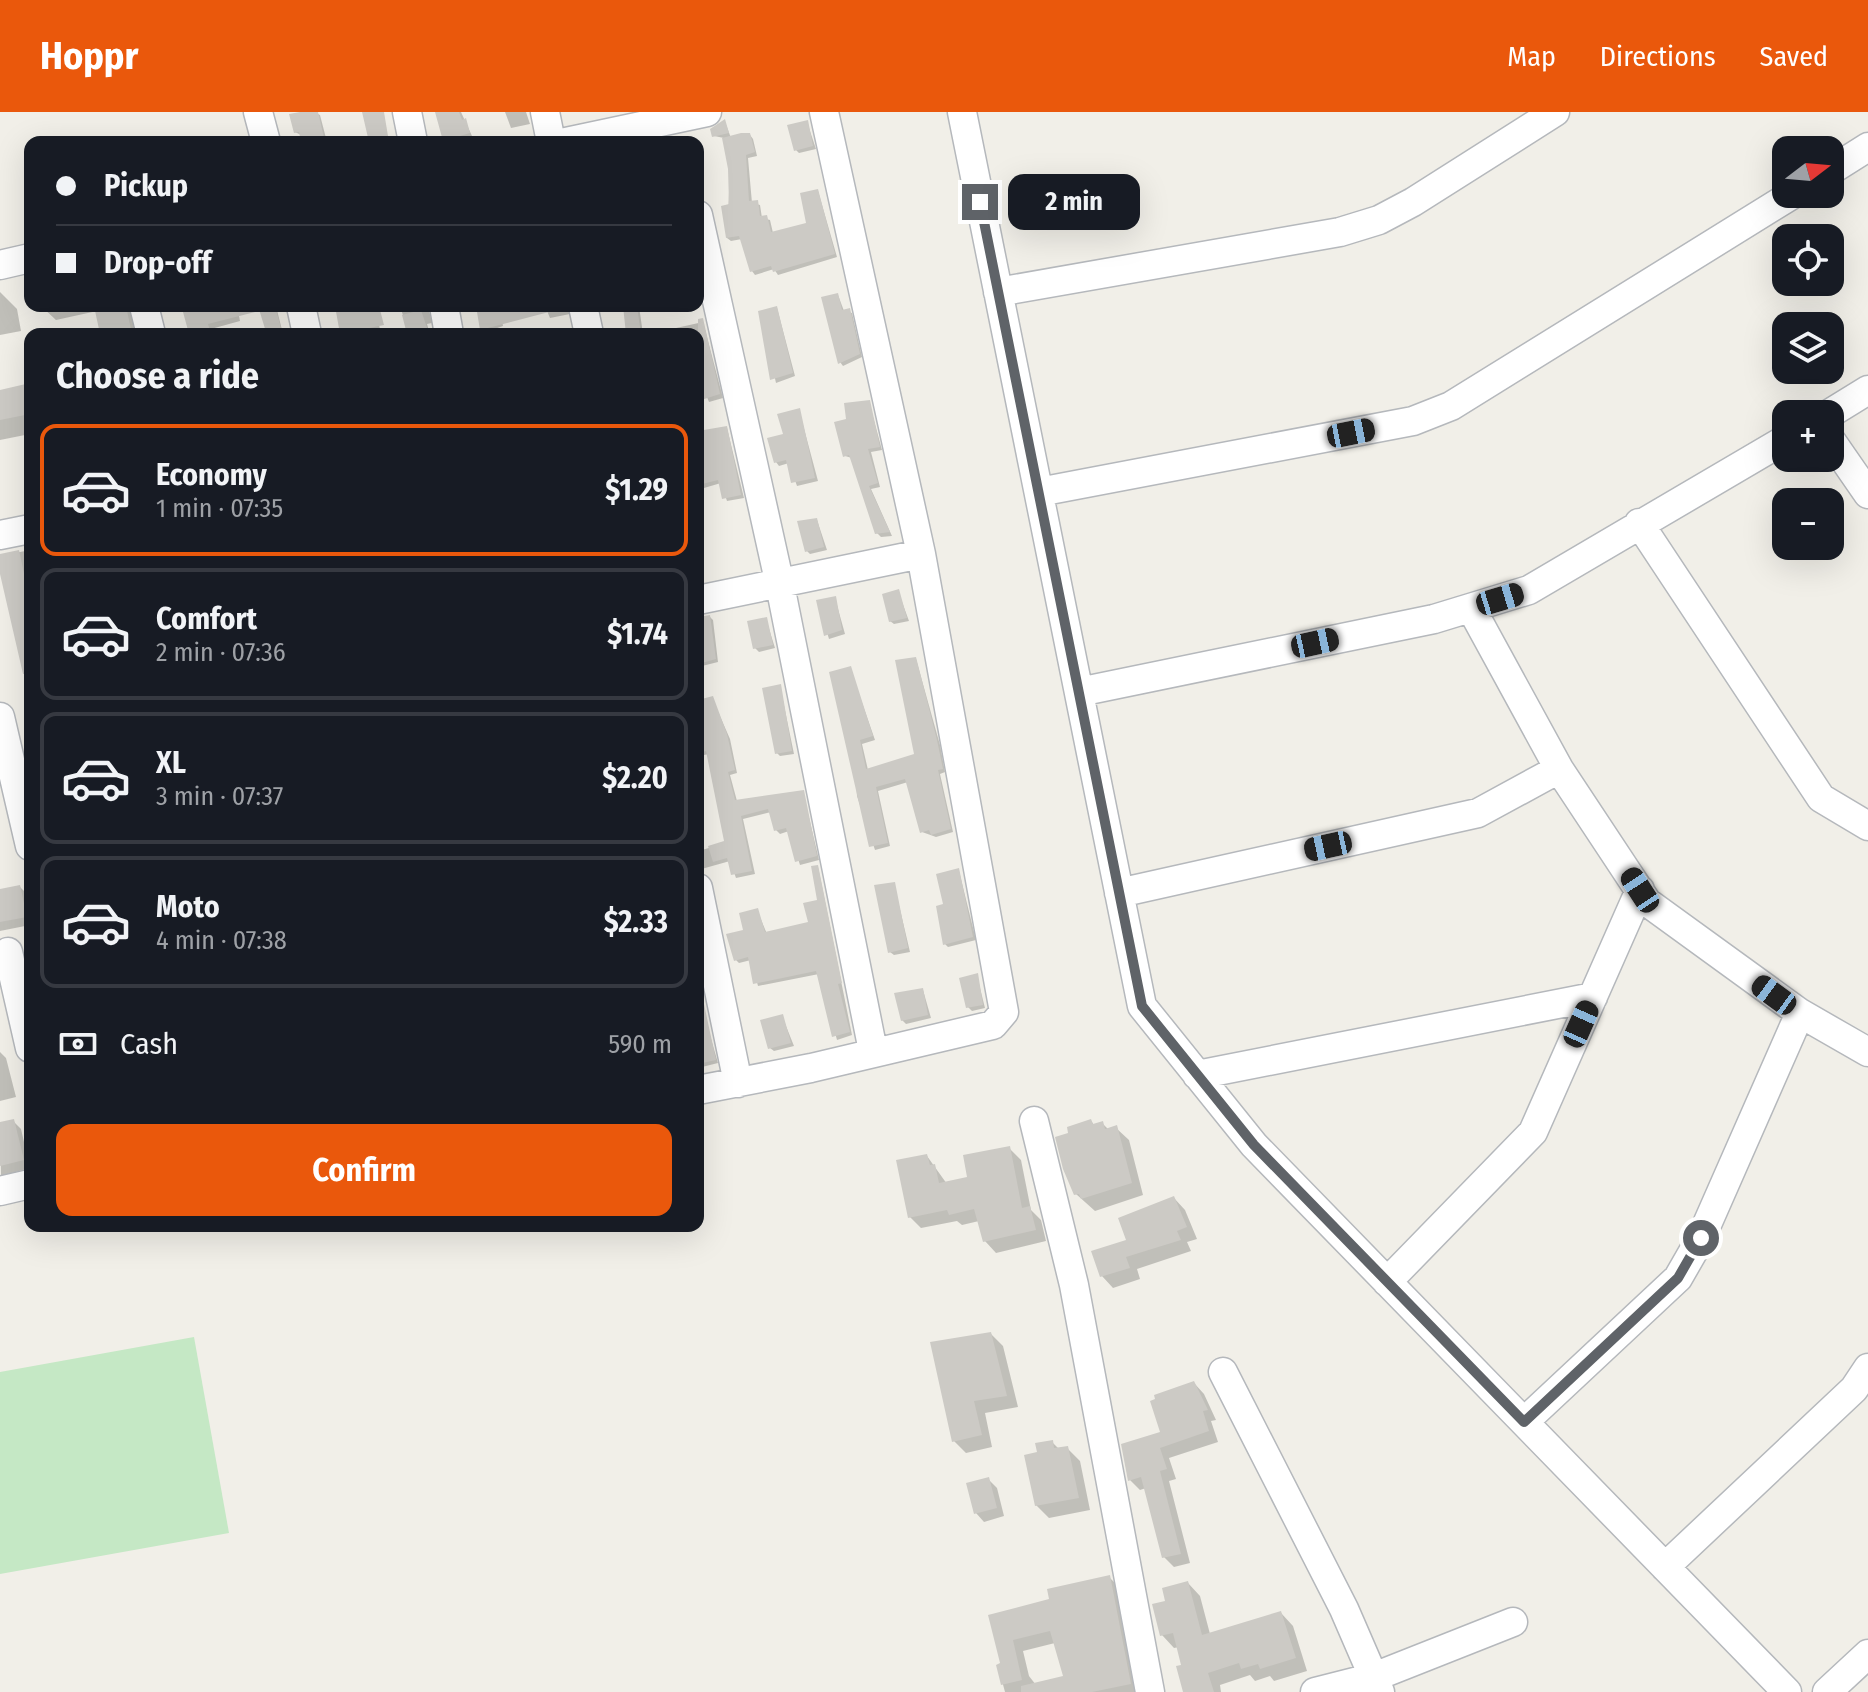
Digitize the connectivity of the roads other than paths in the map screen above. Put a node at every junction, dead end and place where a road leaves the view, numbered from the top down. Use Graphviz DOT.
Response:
graph roads {
  1 [pos="258,112"];
  2 [pos="407,112"];
  3 [pos="545,112"];
  4 [pos="707,112"];
  5 [pos="824,112"];
  6 [pos="962,112"];
  7 [pos="1555,112"];
  8 [pos="678,124"];
  9 [pos="264,136"];
  10 [pos="412,136"];
  11 [pos="550,136"];
  12 [pos="603,136"];
  13 [pos="1868,147"];
  14 [pos="1844,162"];
  15 [pos="1772,207"];
  16 [pos="704,242"];
  17 [pos="24,259"];
  18 [pos="0,265"];
  19 [pos="998,292"];
  20 [pos="1868,390"];
  21 [pos="1844,405"];
  22 [pos="1772,447"];
  23 [pos="1844,459"];
  24 [pos="1039,492"];
  25 [pos="1868,494"];
  26 [pos="1639,523"];
  27 [pos="24,530"];
  28 [pos="0,535"];
  29 [pos="921,554"];
  30 [pos="780,585"];
  31 [pos="704,599"];
  32 [pos="1471,608"];
  33 [pos="1079,692"];
  34 [pos="0,717"];
  35 [pos="1559,769"];
  36 [pos="24,820"];
  37 [pos="1868,826"];
  38 [pos="1640,890"];
  39 [pos="1119,893"];
  40 [pos="704,917"];
  41 [pos="13,951"];
  42 [pos="1593,997"];
  43 [pos="1800,1013"];
  44 [pos="24,1014"];
  45 [pos="873,1051"];
  46 [pos="1868,1052"];
  47 [pos="1197,1075"];
  48 [pos="738,1083"];
  49 [pos="704,1089"];
  50 [pos="1034,1121"];
  51 [pos="24,1185"];
  52 [pos="0,1191"];
  53 [pos="1387,1282"];
  54 [pos="1868,1368"];
  55 [pos="1223,1372"];
  56 [pos="1524,1422"];
  57 [pos="1665,1567"];
  58 [pos="1513,1622"];
  59 [pos="1868,1654"];
  60 [pos="1377,1684"];
  61 [pos="1150,1692"];
  62 [pos="1315,1692"];
  63 [pos="1787,1692"];
  64 [pos="1827,1692"];
  1 -- 9 [label="street"];
  2 -- 10 [label="street"];
  3 -- 11 [label="street"];
  4 -- 8 [label="street"];
  5 -- 29 [label="street"];
  6 -- 19 [label="street"];
  7 -- 19 [label="street"];
  8 -- 12 [label="street"];
  13 -- 14 [label="street"];
  15 -- 24 [label="street"];
  16 -- 30 [label="street"];
  17 -- 18 [label="street"];
  19 -- 24 [label="street"];
  20 -- 21 [label="street"];
  22 -- 26 [label="street"];
  23 -- 25 [label="street"];
  24 -- 33 [label="street"];
  26 -- 32 [label="street"];
  26 -- 37 [label="street"];
  27 -- 28 [label="street"];
  29 -- 30 [label="street"];
  29 -- 45 [label="street"];
  30 -- 31 [label="street"];
  30 -- 45 [label="street"];
  32 -- 33 [label="street"];
  32 -- 35 [label="street"];
  33 -- 39 [label="street"];
  34 -- 36 [label="street"];
  35 -- 38 [label="street"];
  35 -- 39 [label="street"];
  38 -- 42 [label="street"];
  38 -- 43 [label="street"];
  39 -- 47 [label="street"];
  40 -- 48 [label="street"];
  41 -- 44 [label="street"];
  42 -- 47 [label="street"];
  42 -- 53 [label="street"];
  43 -- 46 [label="street"];
  43 -- 56 [label="street"];
  45 -- 48 [label="street"];
  47 -- 53 [label="street"];
  48 -- 49 [label="street"];
  50 -- 61 [label="street"];
  51 -- 52 [label="street"];
  53 -- 56 [label="street"];
  54 -- 57 [label="street"];
  55 -- 60 [label="street"];
  56 -- 57 [label="street"];
  57 -- 63 [label="street"];
  58 -- 60 [label="street"];
  59 -- 64 [label="street"];
  60 -- 62 [label="street"];
}
